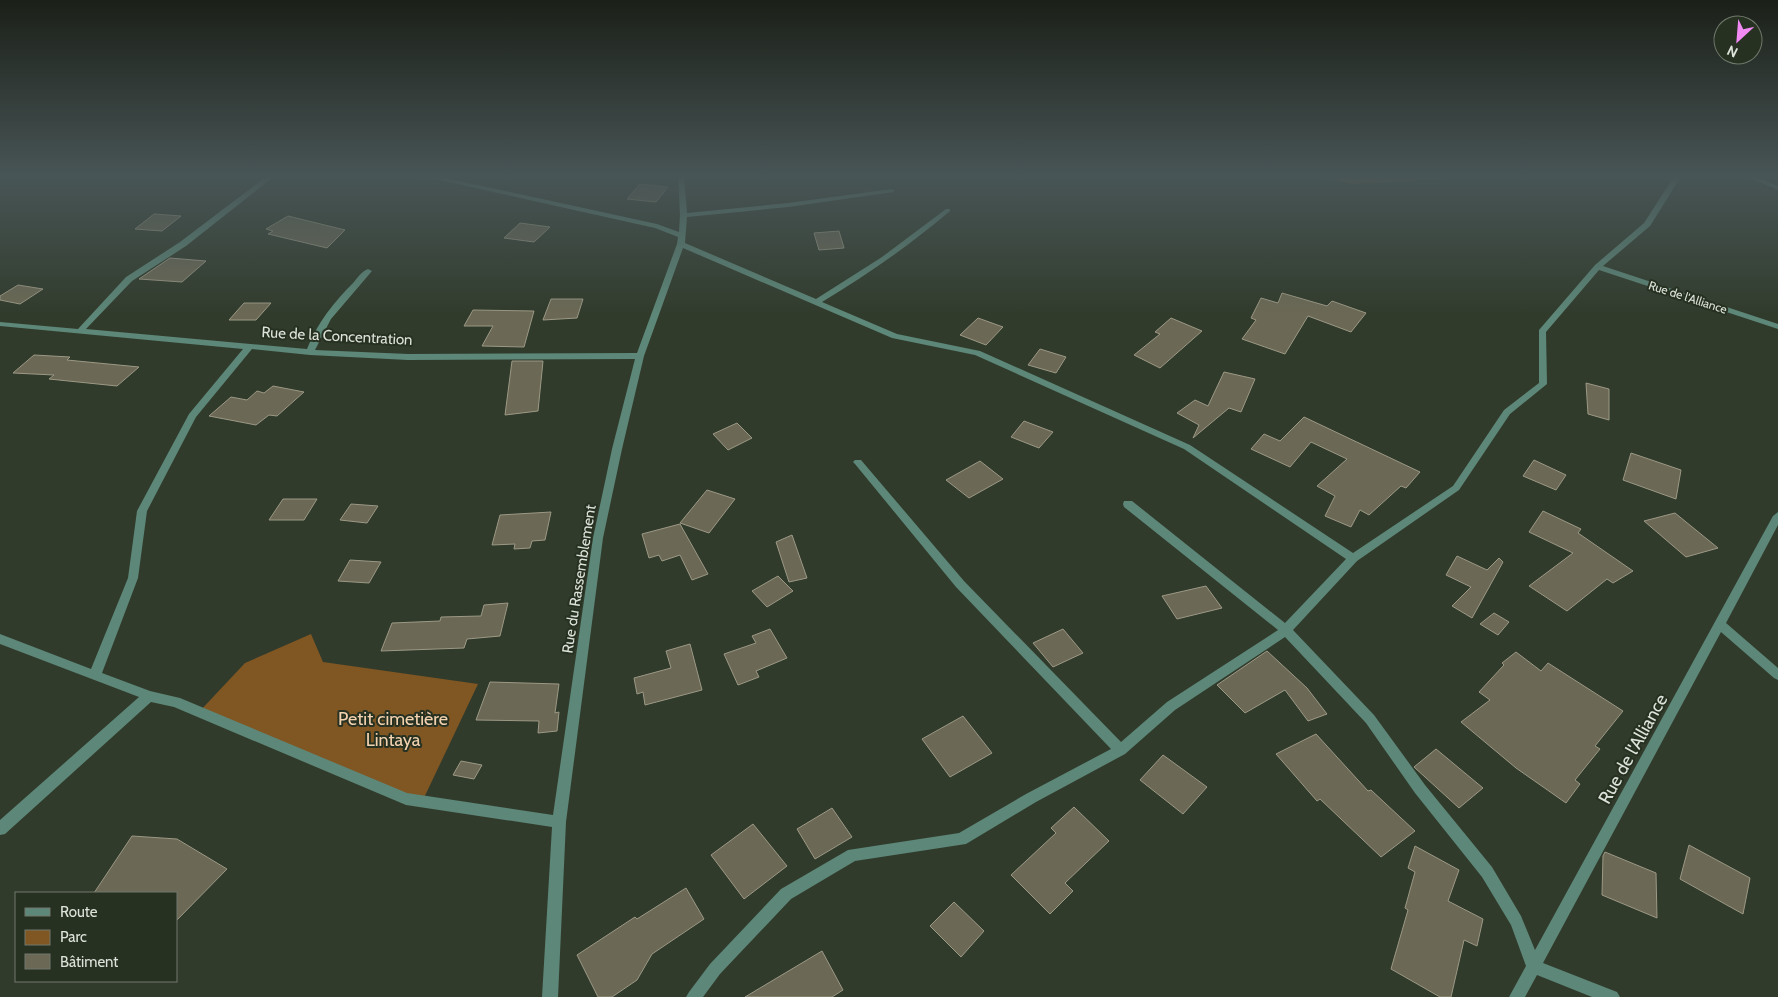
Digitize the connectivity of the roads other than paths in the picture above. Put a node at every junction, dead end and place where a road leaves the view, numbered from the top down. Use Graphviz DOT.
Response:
graph roads {
  1 [pos="213,222"];
  2 [pos="636,222"];
  3 [pos="683,222"];
  4 [pos="934,222"];
  5 [pos="1649,222"];
  6 [pos="681,240"];
  7 [pos="1598,267"];
  8 [pos="368,271"];
  9 [pos="816,302"];
  10 [pos="0,324"];
  11 [pos="1778,327"];
  12 [pos="80,331"];
  13 [pos="249,347"];
  14 [pos="310,352"];
  15 [pos="640,356"];
  16 [pos="858,462"];
  17 [pos="1128,504"];
  18 [pos="1778,516"];
  19 [pos="1353,558"];
  20 [pos="1721,625"];
  21 [pos="1286,630"];
  22 [pos="0,639"];
  23 [pos="95,675"];
  24 [pos="1778,675"];
  25 [pos="149,696"];
  26 [pos="1121,750"];
  27 [pos="559,822"];
  28 [pos="0,829"];
  29 [pos="1534,967"];
  30 [pos="550,997"];
  31 [pos="694,997"];
  32 [pos="1518,997"];
  33 [pos="1612,997"];
  1 -- 12 [label="street"];
  2 -- 6 [label="street"];
  3 -- 6 [label="street, Rue du Rassemblement"];
  4 -- 9 [label="street"];
  5 -- 7 [label="street"];
  6 -- 9 [label="street"];
  6 -- 15 [label="street, Rue du Rassemblement"];
  7 -- 11 [label="street, Rue de l'Alliance"];
  7 -- 19 [label="street"];
  8 -- 14 [label="street"];
  9 -- 19 [label="street"];
  10 -- 12 [label="street"];
  12 -- 13 [label="street"];
  13 -- 14 [label="street, Rue de la Concentration"];
  13 -- 23 [label="street, Rue de la Concentration"];
  14 -- 15 [label="street, Rue de la Concentration"];
  15 -- 27 [label="street, Rue du Rassemblement"];
  16 -- 26 [label="street"];
  17 -- 21 [label="street"];
  18 -- 20 [label="street, Rue de l'Alliance"];
  19 -- 21 [label="street"];
  20 -- 24 [label="street"];
  20 -- 29 [label="street, Rue de l'Alliance"];
  21 -- 26 [label="street"];
  21 -- 29 [label="street"];
  22 -- 23 [label="street"];
  23 -- 25 [label="street"];
  25 -- 27 [label="street"];
  25 -- 28 [label="street"];
  26 -- 31 [label="street"];
  27 -- 30 [label="street, Rue du Rassemblement"];
  29 -- 32 [label="street, Rue de l'Alliance"];
  29 -- 33 [label="street"];
}
